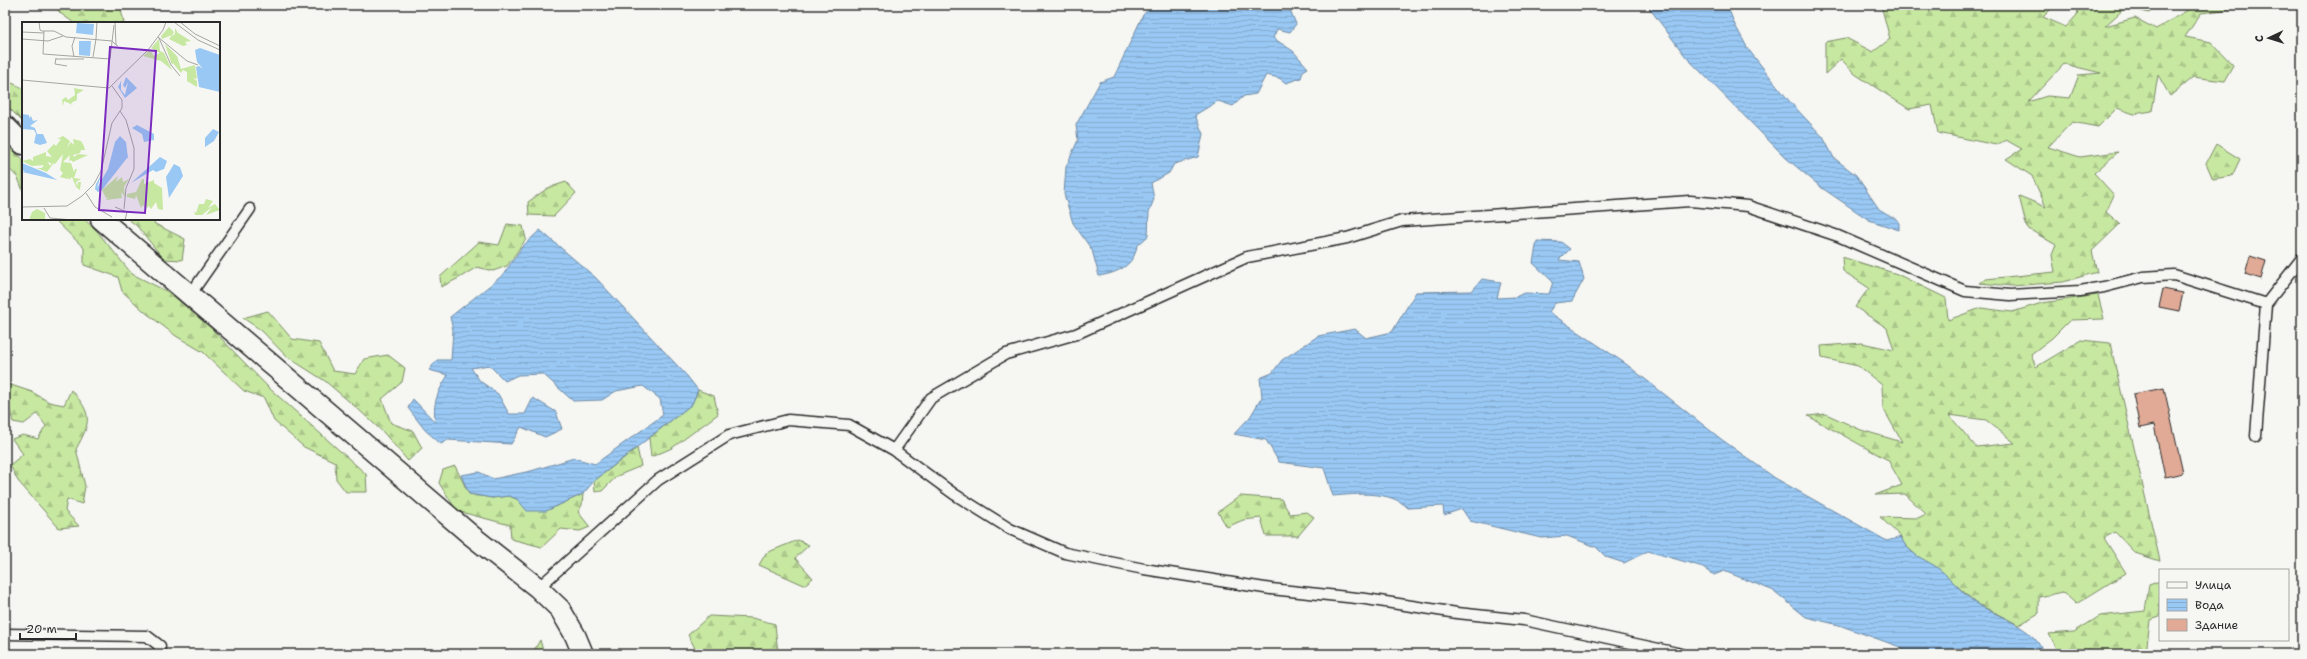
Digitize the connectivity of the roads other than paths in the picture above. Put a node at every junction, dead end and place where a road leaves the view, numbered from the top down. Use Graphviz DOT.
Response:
graph roads {
  1 [pos="5,126"];
  2 [pos="22,143"];
  3 [pos="250,209"];
  4 [pos="102,220"];
  5 [pos="2302,258"];
  6 [pos="190,295"];
  7 [pos="2266,304"];
  8 [pos="2256,436"];
  9 [pos="894,450"];
  10 [pos="538,588"];
  11 [pos="5,634"];
  12 [pos="159,654"];
  13 [pos="583,654"];
  14 [pos="1682,654"];
  1 -- 2 [label="street"];
  3 -- 6 [label="lane"];
  4 -- 6 [label="street"];
  5 -- 7 [label="lane"];
  6 -- 10 [label="street"];
  7 -- 8 [label="lane"];
  7 -- 9 [label="lane"];
  9 -- 10 [label="lane"];
  9 -- 14 [label="lane"];
  10 -- 13 [label="street"];
  11 -- 12 [label="lane"];
}
